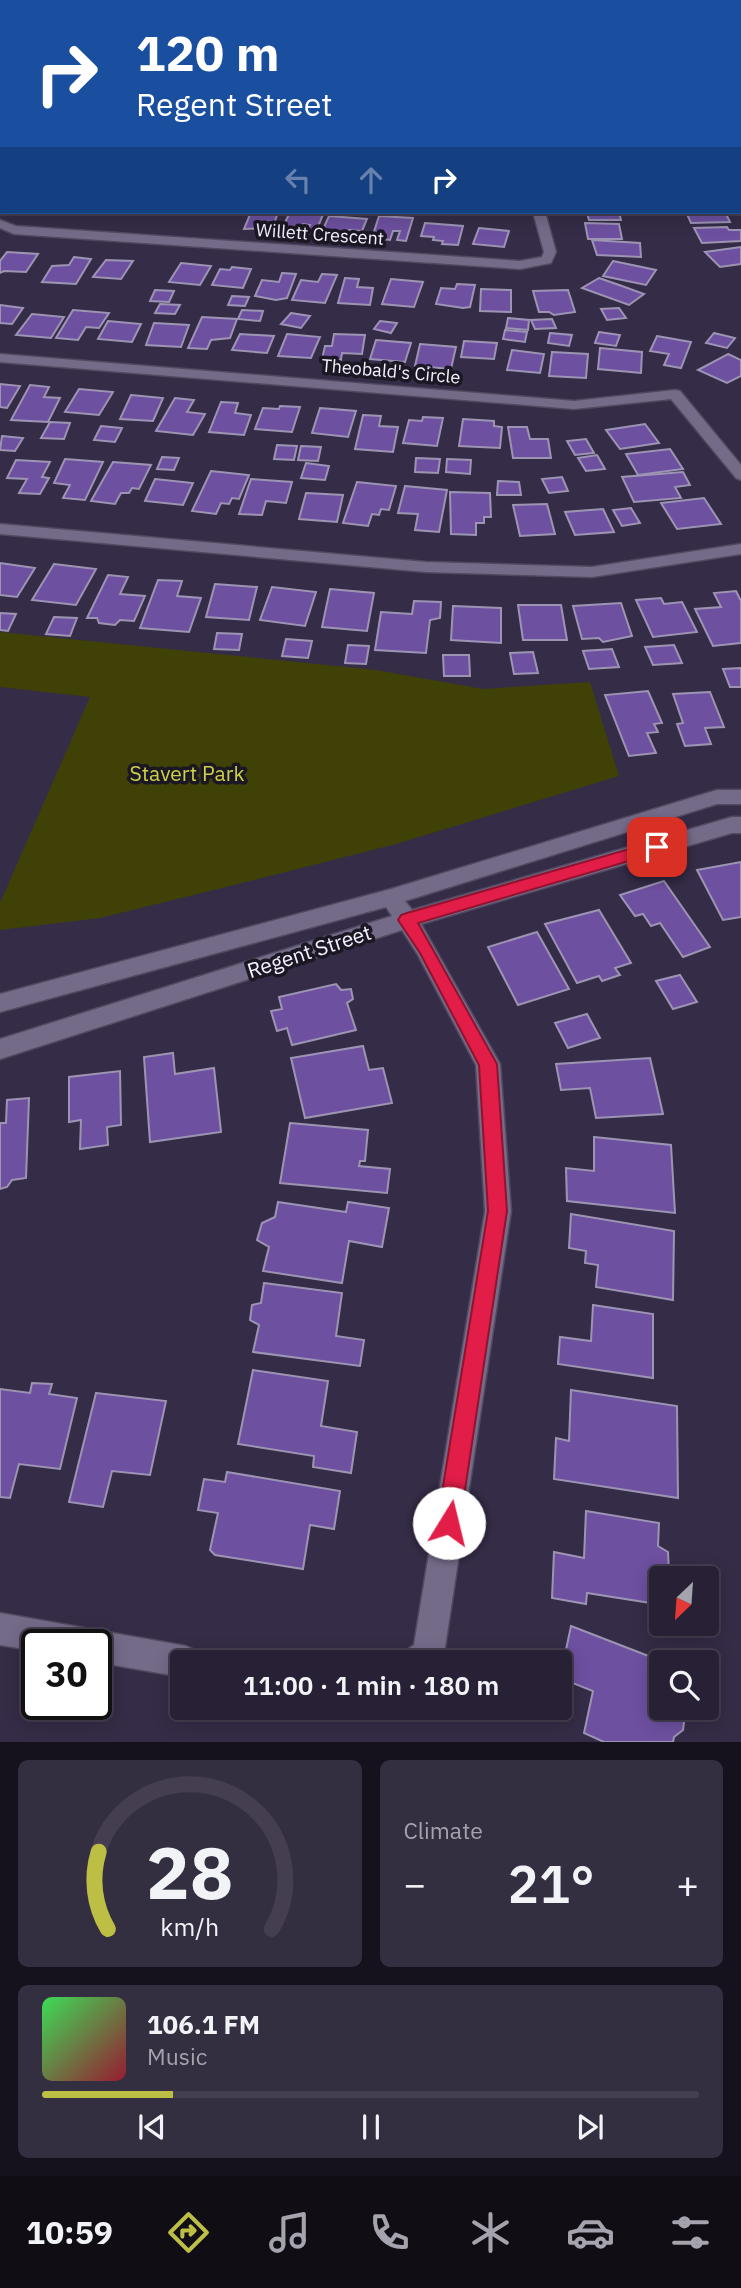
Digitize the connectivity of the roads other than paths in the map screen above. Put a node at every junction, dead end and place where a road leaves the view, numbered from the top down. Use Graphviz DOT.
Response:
graph roads {
  1 [pos="540,214"];
  2 [pos="0,224"];
  3 [pos="0,358"];
  4 [pos="741,475"];
  5 [pos="0,529"];
  6 [pos="741,549"];
  7 [pos="741,797"];
  8 [pos="741,825"];
  9 [pos="391,897"];
  10 [pos="407,920"];
  11 [pos="0,1003"];
  12 [pos="0,1049"];
  13 [pos="0,1629"];
  14 [pos="21,1633"];
  15 [pos="112,1649"];
  16 [pos="429,1650"];
  17 [pos="170,1659"];
  1 -- 2 [label="street, Willett Crescent"];
  3 -- 4 [label="street, Theobald's Circle"];
  5 -- 6 [label="street"];
  7 -- 9 [label="street, Regent Street"];
  8 -- 10 [label="street, Regent Street"];
  9 -- 10 [label="street"];
  9 -- 11 [label="street, Regent Street"];
  10 -- 12 [label="street, Regent Street"];
  10 -- 16 [label="street"];
  13 -- 14 [label="street"];
  15 -- 17 [label="street"];
}
